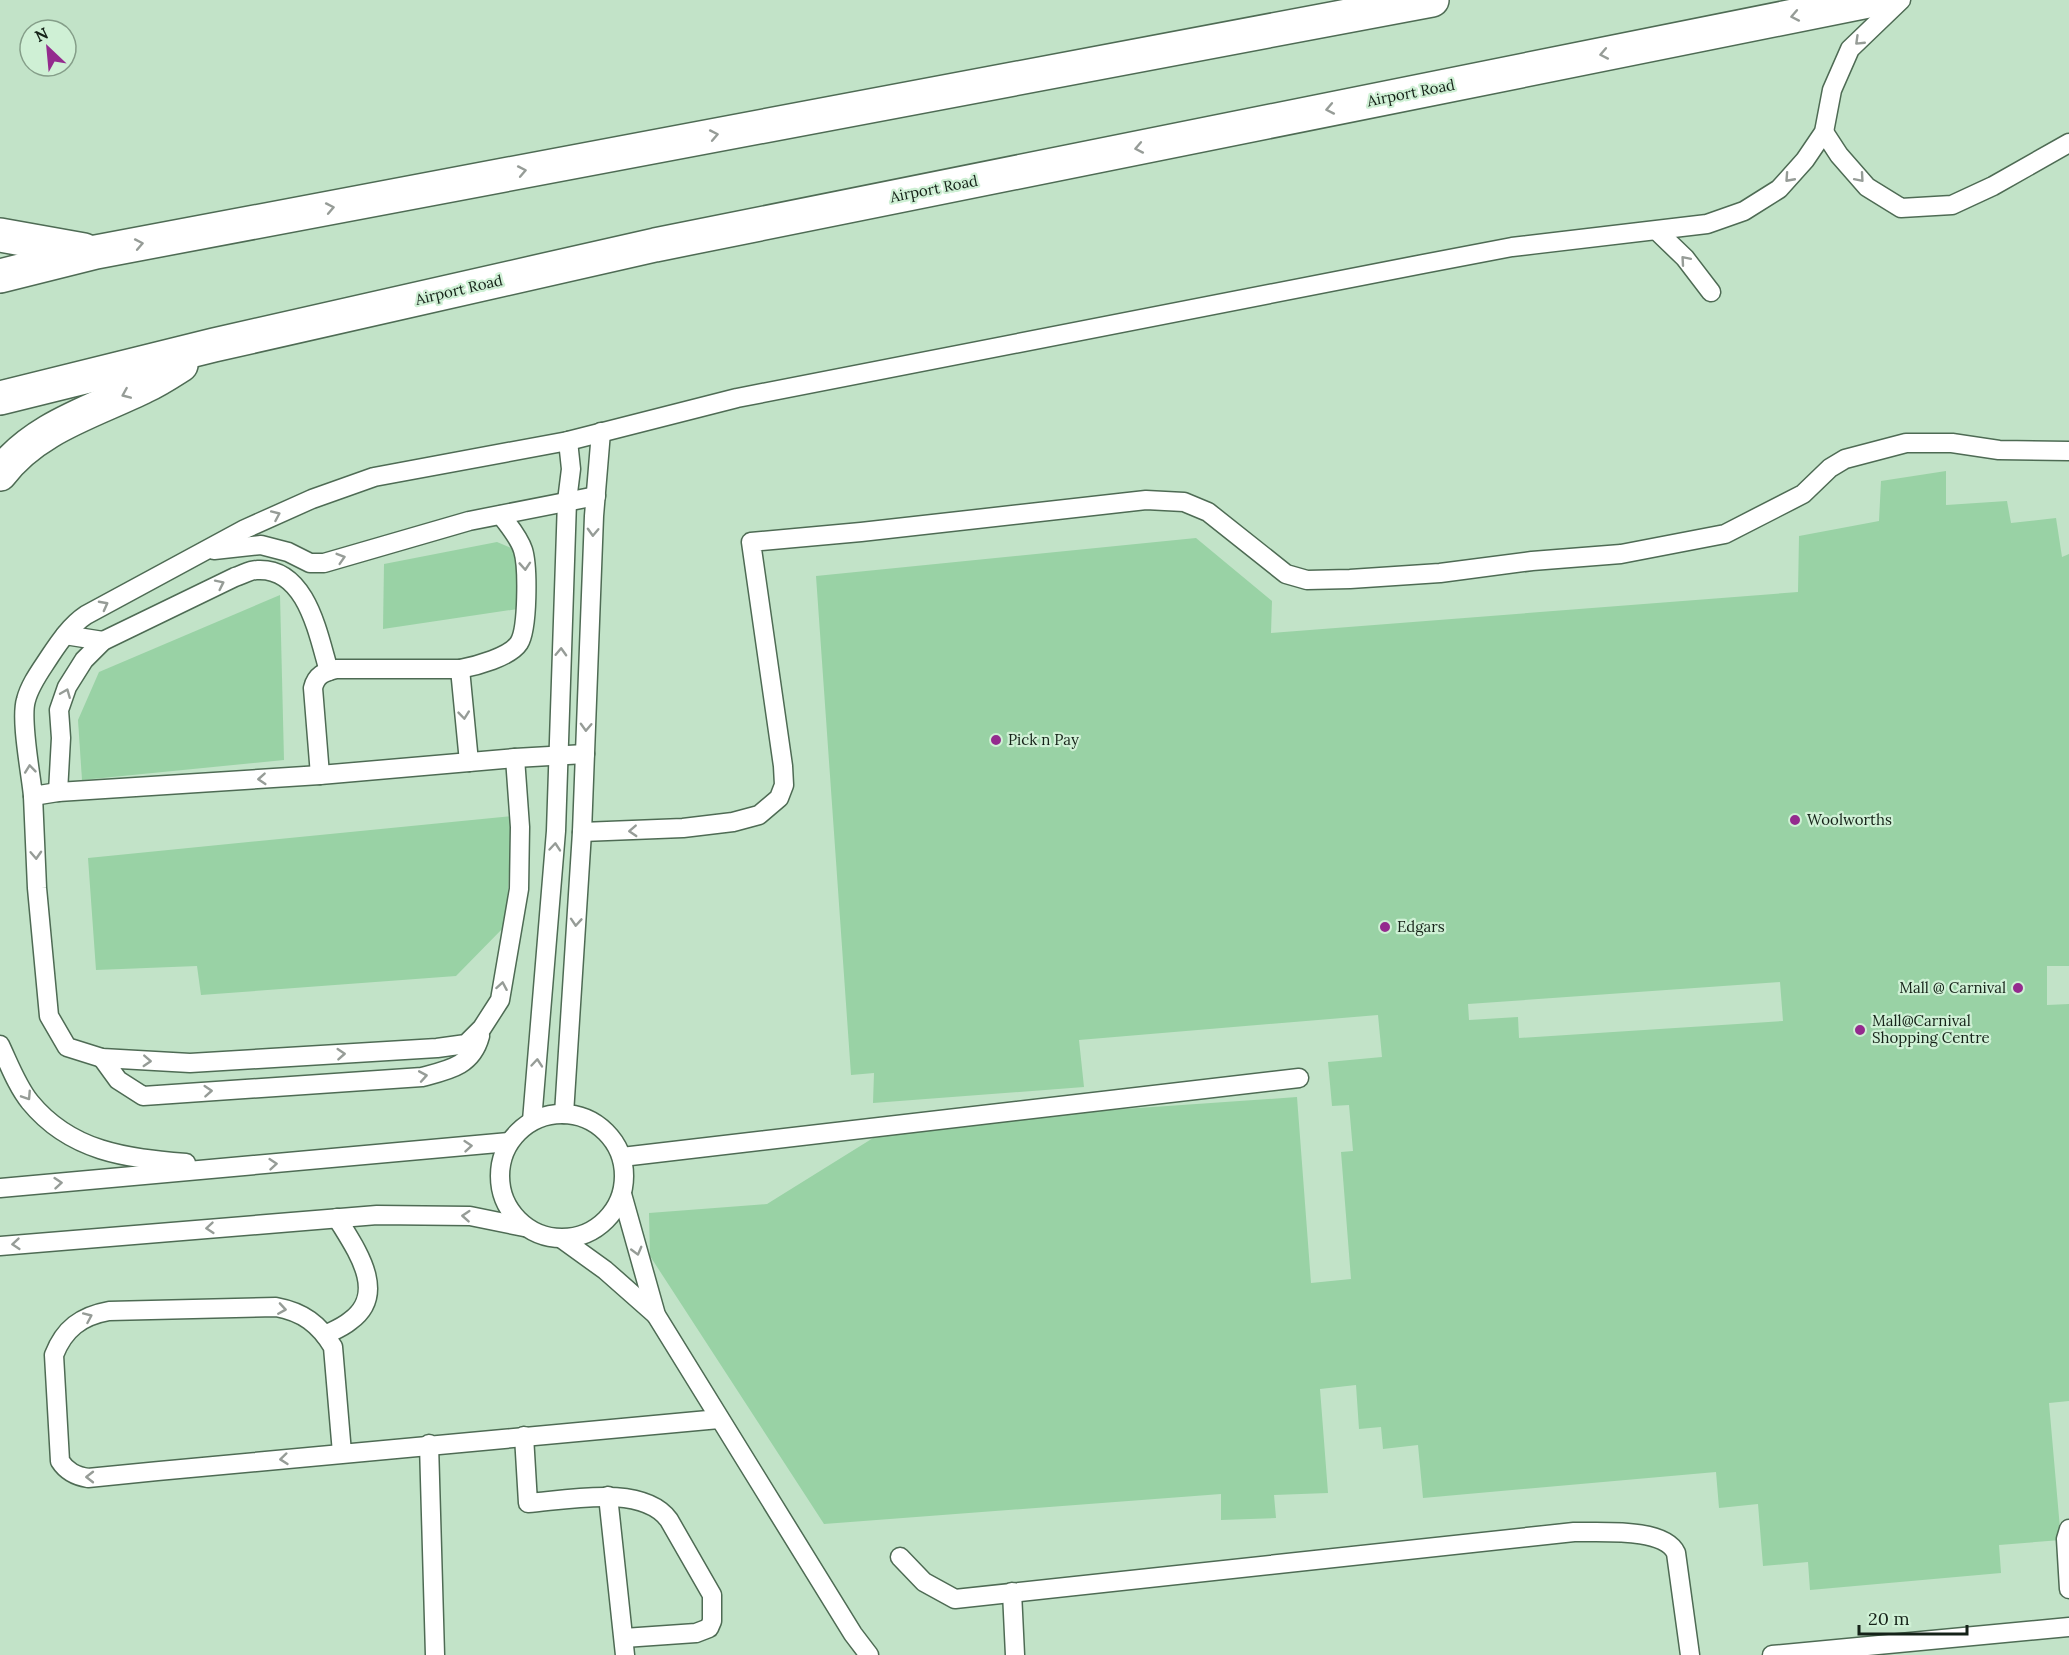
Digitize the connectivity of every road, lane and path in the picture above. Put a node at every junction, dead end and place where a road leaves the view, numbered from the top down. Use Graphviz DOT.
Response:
graph roads {
  1 [pos="1432,0"];
  2 [pos="1873,0"];
  3 [pos="1901,0"];
  4 [pos="1824,132"];
  5 [pos="2069,143"];
  6 [pos="1657,231"];
  7 [pos="0,235"];
  8 [pos="96,252"];
  9 [pos="0,276"];
  10 [pos="1711,292"];
  11 [pos="214,345"];
  12 [pos="0,398"];
  13 [pos="601,432"];
  14 [pos="568,441"];
  15 [pos="2069,451"];
  16 [pos="0,474"];
  17 [pos="596,496"];
  18 [pos="567,501"];
  19 [pos="501,515"];
  20 [pos="203,552"];
  21 [pos="65,635"];
  22 [pos="104,641"];
  23 [pos="460,669"];
  24 [pos="329,671"];
  25 [pos="585,754"];
  26 [pos="557,756"];
  27 [pos="515,758"];
  28 [pos="469,762"];
  29 [pos="320,775"];
  30 [pos="58,792"];
  31 [pos="33,796"];
  32 [pos="582,832"];
  33 [pos="482,1028"];
  34 [pos="0,1045"];
  35 [pos="102,1058"];
  36 [pos="1299,1078"];
  37 [pos="564,1114"];
  38 [pos="532,1121"];
  39 [pos="509,1143"];
  40 [pos="622,1157"];
  41 [pos="235,1167"];
  42 [pos="0,1188"];
  43 [pos="622,1194"];
  44 [pos="337,1218"];
  45 [pos="524,1227"];
  46 [pos="562,1239"];
  47 [pos="0,1246"];
  48 [pos="656,1315"];
  49 [pos="326,1335"];
  50 [pos="719,1419"];
  51 [pos="524,1436"];
  52 [pos="429,1444"];
  53 [pos="342,1453"];
  54 [pos="608,1496"];
  55 [pos="2069,1529"];
  56 [pos="900,1557"];
  57 [pos="2069,1589"];
  58 [pos="1012,1592"];
  59 [pos="2069,1627"];
  60 [pos="624,1647"];
  61 [pos="435,1655"];
  62 [pos="869,1655"];
  63 [pos="1015,1655"];
  64 [pos="1690,1655"];
  65 [pos="1772,1655"];
  8 -- 1 [label="main road, one-way"];
  2 -- 11 [label="main road, Airport Road, one-way"];
  3 -- 4 [label="lane, one-way"];
  4 -- 5 [label="lane, one-way"];
  4 -- 6 [label="lane, one-way"];
  10 -- 6 [label="lane, one-way"];
  6 -- 13 [label="lane"];
  7 -- 8 [label="main road"];
  8 -- 9 [label="main road"];
  11 -- 12 [label="main road, Airport Road"];
  11 -- 16 [label="main road, one-way"];
  13 -- 14 [label="lane"];
  13 -- 17 [label="lane"];
  14 -- 18 [label="lane"];
  20 -- 14 [label="lane, one-way"];
  15 -- 32 [label="lane, one-way"];
  17 -- 18 [label="lane"];
  17 -- 25 [label="lane, one-way"];
  18 -- 19 [label="lane"];
  26 -- 18 [label="lane, one-way"];
  20 -- 19 [label="lane, one-way"];
  19 -- 23 [label="lane, one-way"];
  21 -- 20 [label="lane, one-way"];
  21 -- 22 [label="lane"];
  31 -- 21 [label="lane, one-way"];
  22 -- 24 [label="lane, one-way"];
  30 -- 22 [label="lane, one-way"];
  23 -- 24 [label="lane"];
  23 -- 28 [label="lane, one-way"];
  24 -- 29 [label="lane"];
  25 -- 26 [label="lane"];
  25 -- 32 [label="lane"];
  26 -- 27 [label="lane"];
  38 -- 26 [label="lane, one-way"];
  27 -- 28 [label="lane"];
  33 -- 27 [label="lane, one-way"];
  28 -- 29 [label="lane"];
  29 -- 30 [label="lane, one-way"];
  30 -- 31 [label="lane"];
  31 -- 35 [label="lane, one-way"];
  32 -- 37 [label="lane, one-way"];
  35 -- 33 [label="lane, one-way"];
  35 -- 33 [label="lane, one-way"];
  34 -- 41 [label="lane, one-way"];
  36 -- 40 [label="lane"];
  37 -- 38 [label="lane"];
  37 -- 40 [label="lane"];
  38 -- 39 [label="lane"];
  41 -- 39 [label="lane, one-way"];
  39 -- 45 [label="lane"];
  40 -- 43 [label="lane"];
  42 -- 41 [label="lane, one-way"];
  43 -- 46 [label="lane"];
  43 -- 48 [label="lane, one-way"];
  45 -- 44 [label="lane, one-way"];
  44 -- 47 [label="lane, one-way"];
  44 -- 49 [label="lane"];
  45 -- 46 [label="lane"];
  46 -- 48 [label="lane"];
  48 -- 50 [label="lane"];
  49 -- 53 [label="lane"];
  53 -- 49 [label="lane, one-way"];
  50 -- 51 [label="lane"];
  50 -- 62 [label="lane"];
  51 -- 52 [label="lane"];
  51 -- 54 [label="lane"];
  52 -- 53 [label="lane"];
  52 -- 61 [label="lane"];
  54 -- 60 [label="lane"];
  54 -- 60 [label="lane"];
  55 -- 57 [label="lane"];
  56 -- 58 [label="lane"];
  58 -- 63 [label="lane"];
  58 -- 64 [label="lane"];
  59 -- 65 [label="lane"];
}
